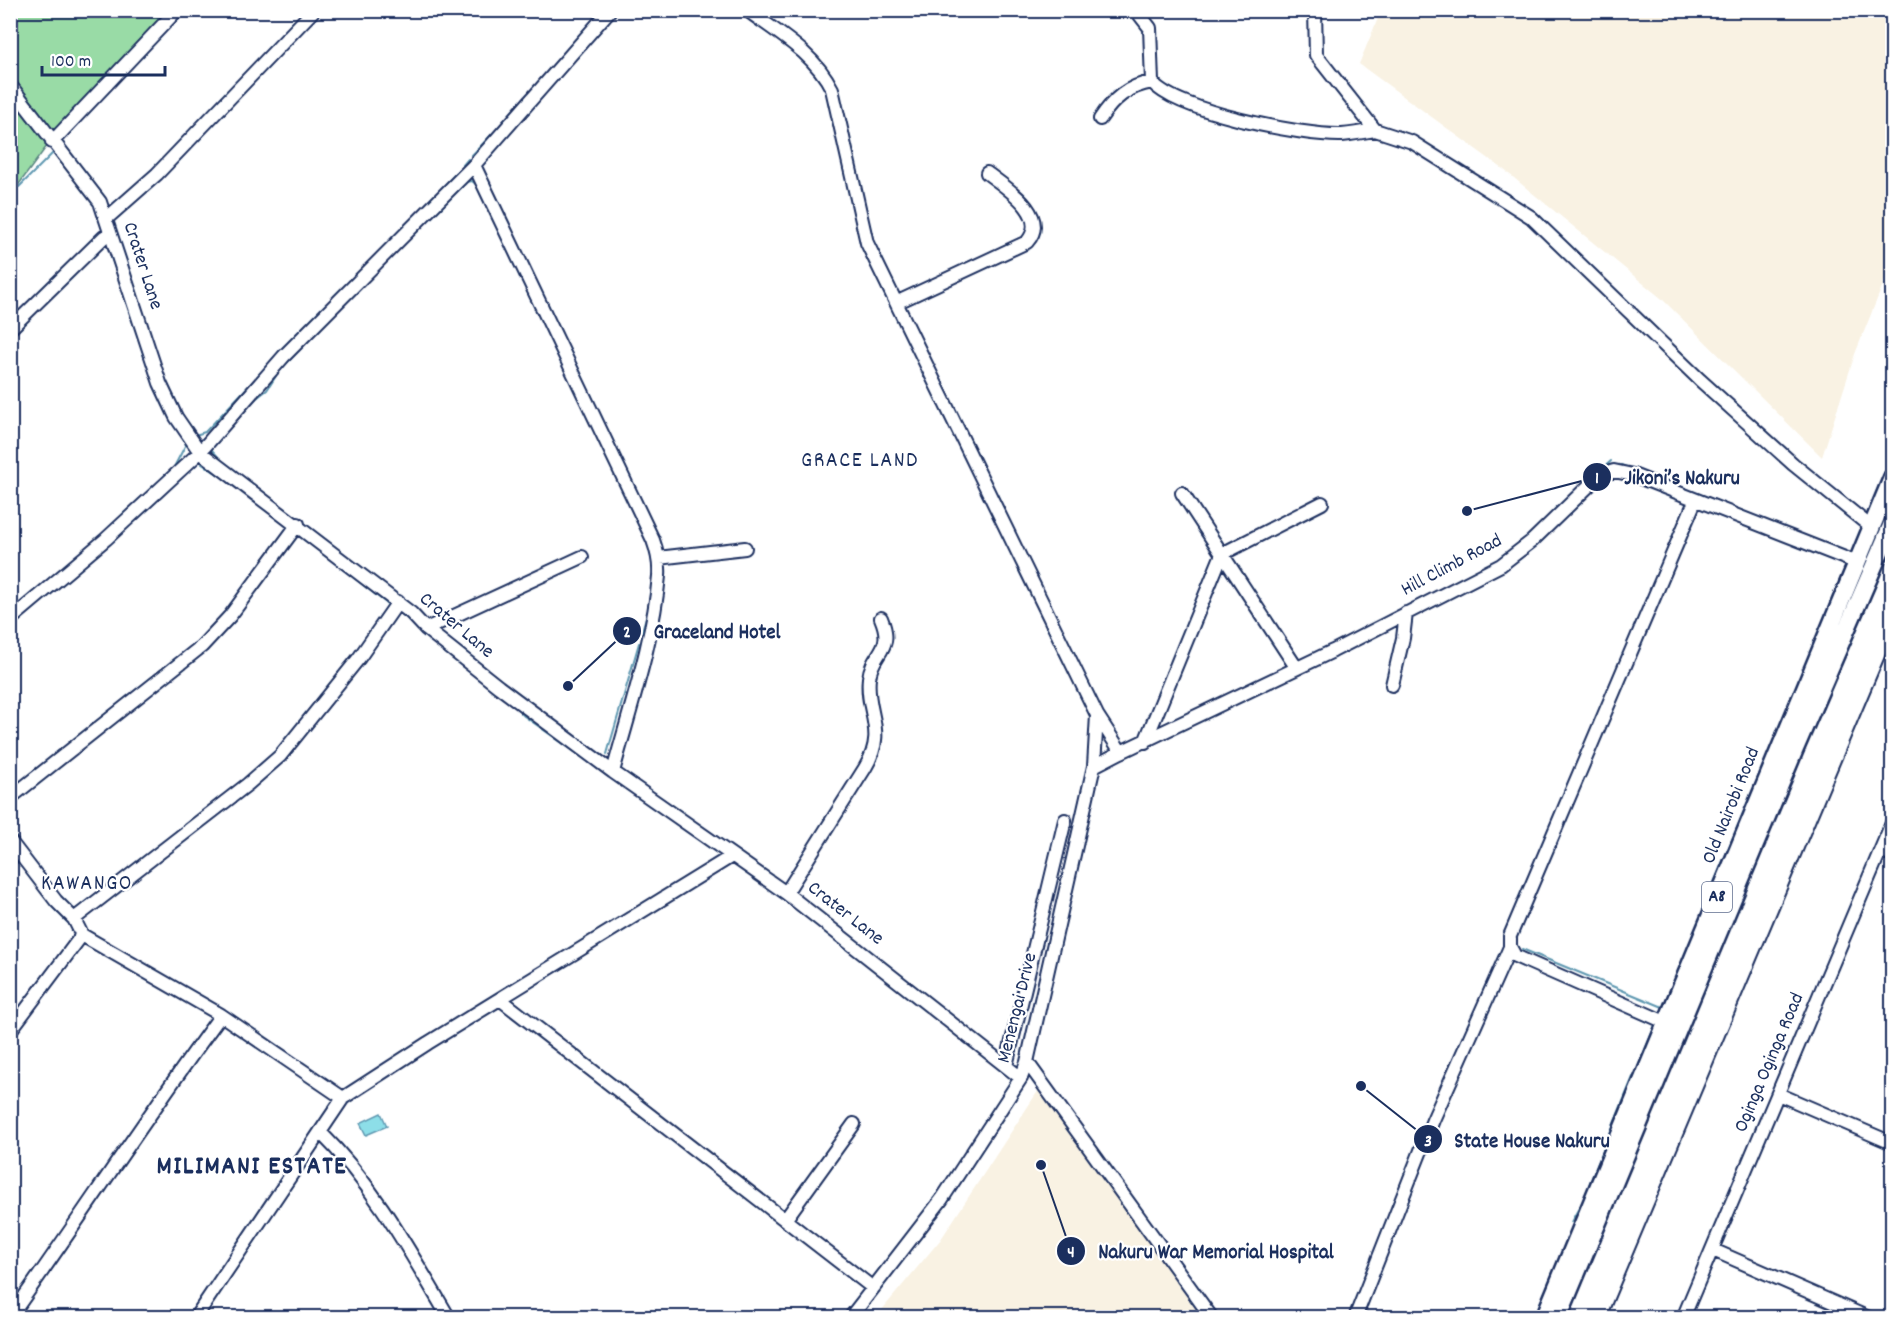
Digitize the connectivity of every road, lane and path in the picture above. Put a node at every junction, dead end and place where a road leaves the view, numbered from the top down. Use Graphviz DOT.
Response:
graph roads {
  1 [pos="177,10"];
  2 [pos="314,10"];
  3 [pos="610,10"];
  4 [pos="747,10"];
  5 [pos="1136,10"];
  6 [pos="1315,10"];
  7 [pos="1152,82"];
  8 [pos="10,85"];
  9 [pos="1100,118"];
  10 [pos="1375,130"];
  11 [pos="52,142"];
  12 [pos="474,165"];
  13 [pos="987,173"];
  14 [pos="106,219"];
  15 [pos="111,235"];
  16 [pos="898,302"];
  17 [pos="10,329"];
  18 [pos="200,452"];
  19 [pos="1893,478"];
  20 [pos="1182,493"];
  21 [pos="1695,501"];
  22 [pos="1322,503"];
  23 [pos="298,524"];
  24 [pos="1893,524"];
  25 [pos="1871,527"];
  26 [pos="745,549"];
  27 [pos="1222,554"];
  28 [pos="582,557"];
  29 [pos="658,558"];
  30 [pos="1855,562"];
  31 [pos="398,602"];
  32 [pos="1406,613"];
  33 [pos="881,618"];
  34 [pos="10,620"];
  35 [pos="426,629"];
  36 [pos="1296,667"];
  37 [pos="1392,686"];
  38 [pos="1097,715"];
  39 [pos="1145,742"];
  40 [pos="1121,752"];
  41 [pos="1094,766"];
  42 [pos="613,772"];
  43 [pos="10,798"];
  44 [pos="1065,820"];
  45 [pos="1893,823"];
  46 [pos="10,841"];
  47 [pos="1887,853"];
  48 [pos="732,856"];
  49 [pos="786,893"];
  50 [pos="74,919"];
  51 [pos="82,935"];
  52 [pos="1510,947"];
  53 [pos="500,999"];
  54 [pos="221,1015"];
  55 [pos="1665,1022"];
  56 [pos="10,1031"];
  57 [pos="1027,1062"];
  58 [pos="1006,1066"];
  59 [pos="1021,1078"];
  60 [pos="1778,1094"];
  61 [pos="343,1098"];
  62 [pos="854,1124"];
  63 [pos="320,1132"];
  64 [pos="1893,1143"];
  65 [pos="785,1220"];
  66 [pos="1713,1250"];
  67 [pos="873,1288"];
  68 [pos="10,1317"];
  69 [pos="195,1317"];
  70 [pos="449,1317"];
  71 [pos="850,1317"];
  72 [pos="1212,1317"];
  73 [pos="1355,1317"];
  74 [pos="1544,1317"];
  75 [pos="1558,1317"];
  76 [pos="1683,1317"];
  77 [pos="1869,1317"];
  1 -- 11 [label="street"];
  2 -- 14 [label="street"];
  3 -- 12 [label="street"];
  4 -- 16 [label="street"];
  5 -- 7 [label="street"];
  6 -- 10 [label="street"];
  7 -- 9 [label="street"];
  7 -- 10 [label="street"];
  8 -- 11 [label="street, Crater Lane"];
  10 -- 25 [label="street"];
  11 -- 14 [label="street, Crater Lane"];
  12 -- 18 [label="street"];
  12 -- 29 [label="street"];
  13 -- 16 [label="street"];
  14 -- 15 [label="street, Crater Lane"];
  15 -- 17 [label="street"];
  15 -- 18 [label="street, Crater Lane"];
  16 -- 38 [label="street"];
  18 -- 23 [label="street, Crater Lane"];
  18 -- 34 [label="street"];
  19 -- 25 [label="highway, Old Nairobi Road / A8"];
  20 -- 27 [label="street"];
  21 -- 30 [label="street, Hill Climb Road"];
  21 -- 32 [label="street, Hill Climb Road"];
  21 -- 52 [label="street"];
  22 -- 27 [label="street"];
  23 -- 31 [label="street, Crater Lane"];
  23 -- 43 [label="street"];
  24 -- 75 [label="highway, Old Nairobi Road / A8"];
  25 -- 30 [label="highway, Old Nairobi Road / A8"];
  26 -- 29 [label="street"];
  27 -- 36 [label="street"];
  27 -- 39 [label="street"];
  28 -- 35 [label="street"];
  29 -- 42 [label="street"];
  30 -- 55 [label="highway, Old Nairobi Road / A8"];
  31 -- 35 [label="street, Crater Lane"];
  31 -- 50 [label="street"];
  32 -- 36 [label="street, Hill Climb Road"];
  32 -- 37 [label="street"];
  33 -- 49 [label="street"];
  35 -- 42 [label="street, Crater Lane"];
  36 -- 39 [label="street, Hill Climb Road"];
  38 -- 40 [label="street"];
  38 -- 41 [label="street, Menengai Drive"];
  39 -- 40 [label="street, Hill Climb Road"];
  40 -- 41 [label="street, Hill Climb Road"];
  41 -- 57 [label="street, Menengai Drive"];
  42 -- 48 [label="street, Crater Lane"];
  44 -- 58 [label="street"];
  45 -- 47 [label="street, Oginga Oginga Road"];
  46 -- 50 [label="street"];
  47 -- 60 [label="street, Oginga Oginga Road"];
  48 -- 49 [label="street, Crater Lane"];
  48 -- 53 [label="street"];
  49 -- 58 [label="street, Crater Lane"];
  50 -- 51 [label="street"];
  51 -- 54 [label="street"];
  51 -- 56 [label="street"];
  52 -- 55 [label="street"];
  52 -- 73 [label="street"];
  53 -- 61 [label="street"];
  53 -- 65 [label="street"];
  54 -- 61 [label="street"];
  54 -- 68 [label="street"];
  55 -- 74 [label="highway, Old Nairobi Road / A8"];
  57 -- 59 [label="street, Menengai Drive"];
  57 -- 72 [label="street"];
  58 -- 59 [label="street, Crater Lane"];
  59 -- 67 [label="street, Menengai Drive"];
  60 -- 64 [label="street"];
  60 -- 66 [label="street, Oginga Oginga Road"];
  61 -- 63 [label="street"];
  62 -- 65 [label="street"];
  63 -- 69 [label="street"];
  63 -- 70 [label="street"];
  65 -- 67 [label="street"];
  66 -- 76 [label="street, Oginga Oginga Road"];
  66 -- 77 [label="street"];
  67 -- 71 [label="street, Menengai Drive"];
}
